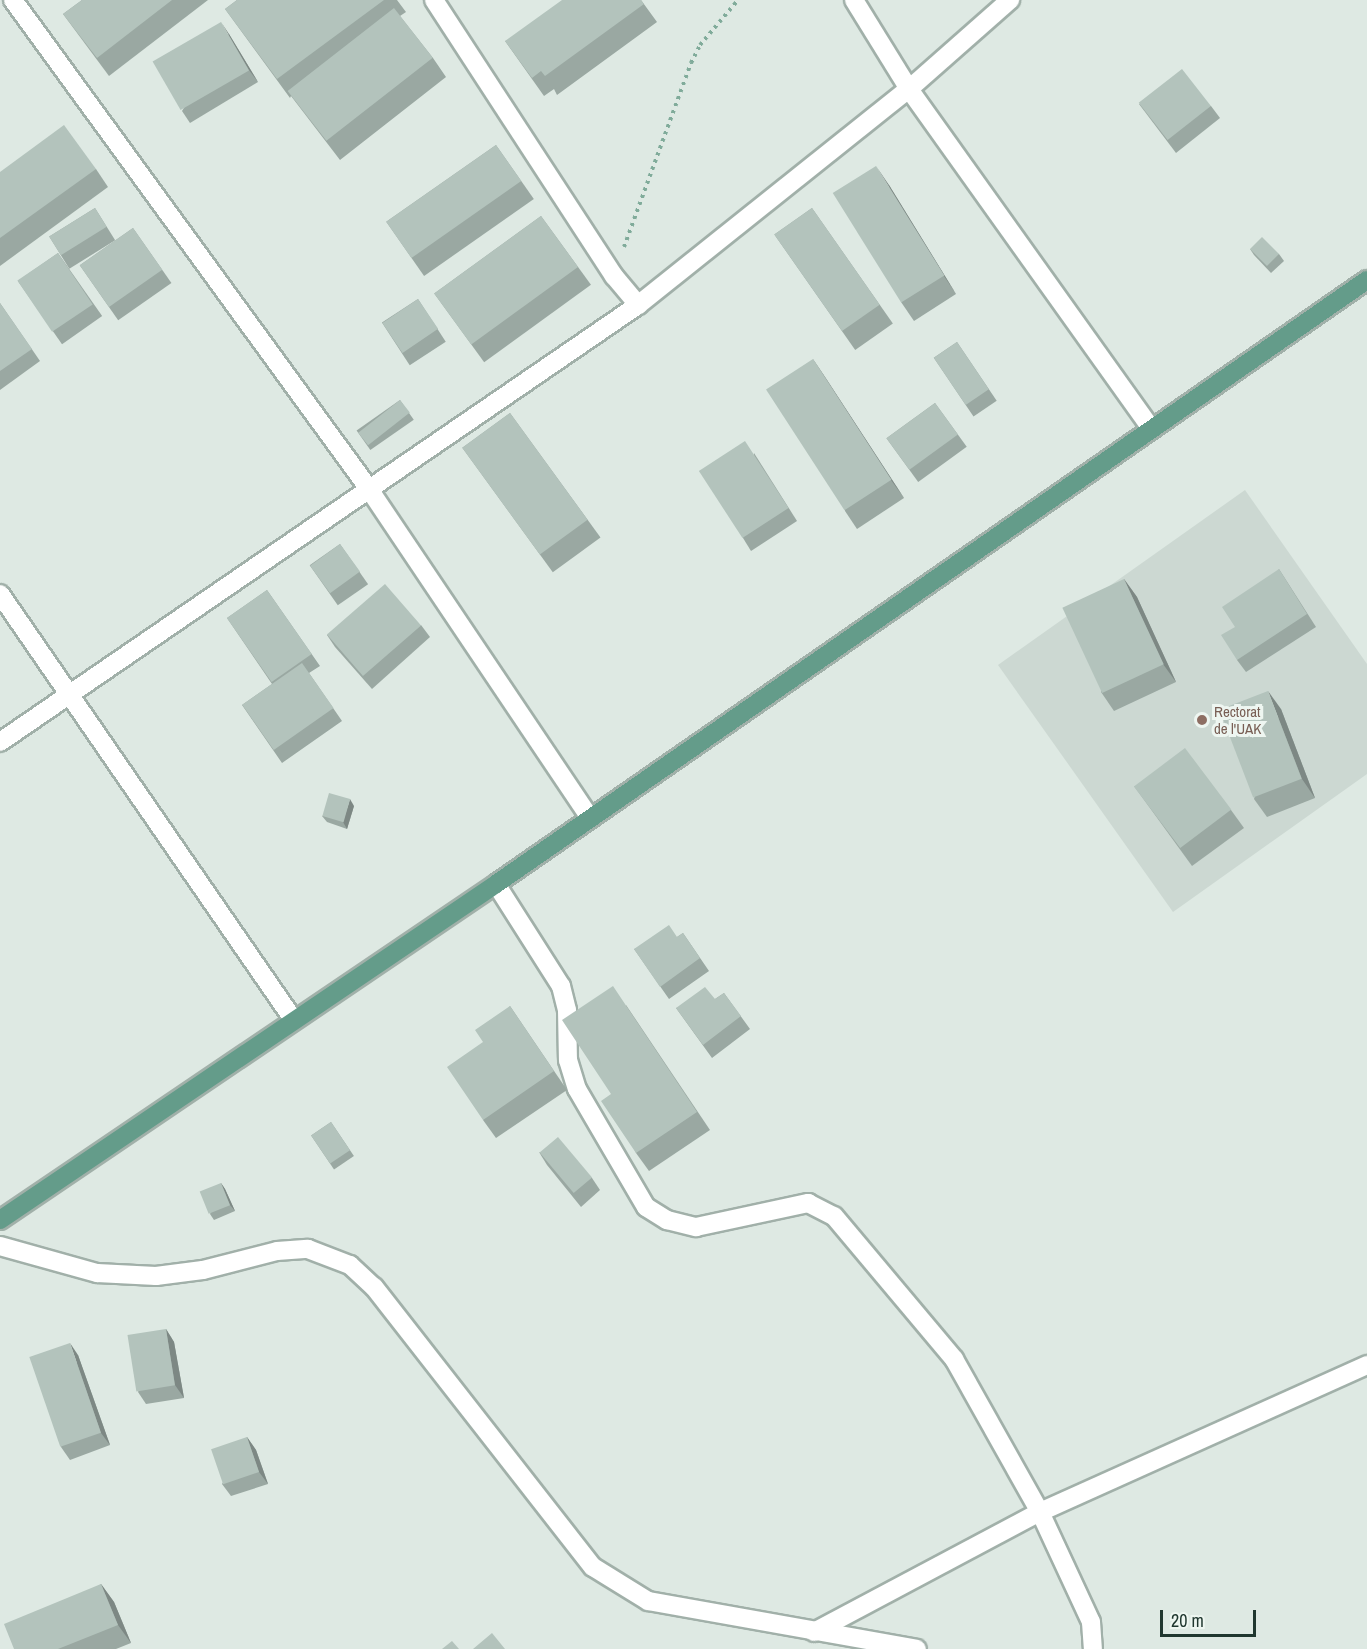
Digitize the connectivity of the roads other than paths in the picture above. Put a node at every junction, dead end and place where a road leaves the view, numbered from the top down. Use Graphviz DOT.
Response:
graph roads {
  1 [pos="13,0"];
  2 [pos="434,0"];
  3 [pos="854,0"];
  4 [pos="1010,0"];
  5 [pos="909,89"];
  6 [pos="1367,279"];
  7 [pos="638,305"];
  8 [pos="1151,428"];
  9 [pos="369,489"];
  10 [pos="0,594"];
  11 [pos="70,694"];
  12 [pos="0,742"];
  13 [pos="589,816"];
  14 [pos="496,884"];
  15 [pos="293,1019"];
  16 [pos="0,1220"];
  17 [pos="0,1246"];
  18 [pos="1367,1365"];
  19 [pos="1040,1512"];
  20 [pos="814,1632"];
  21 [pos="917,1649"];
  22 [pos="1093,1649"];
  1 -- 9 [label="street"];
  2 -- 7 [label="street"];
  3 -- 5 [label="street"];
  4 -- 5 [label="street"];
  5 -- 7 [label="street"];
  5 -- 8 [label="street"];
  6 -- 8 [label="main road"];
  7 -- 9 [label="street"];
  8 -- 13 [label="main road"];
  9 -- 11 [label="street"];
  9 -- 13 [label="street"];
  10 -- 11 [label="street"];
  11 -- 12 [label="street"];
  11 -- 15 [label="street"];
  13 -- 14 [label="main road"];
  14 -- 15 [label="main road"];
  14 -- 19 [label="street"];
  15 -- 16 [label="main road"];
  17 -- 20 [label="street"];
  18 -- 19 [label="street"];
  19 -- 20 [label="street"];
  19 -- 22 [label="street"];
  20 -- 21 [label="street"];
}
